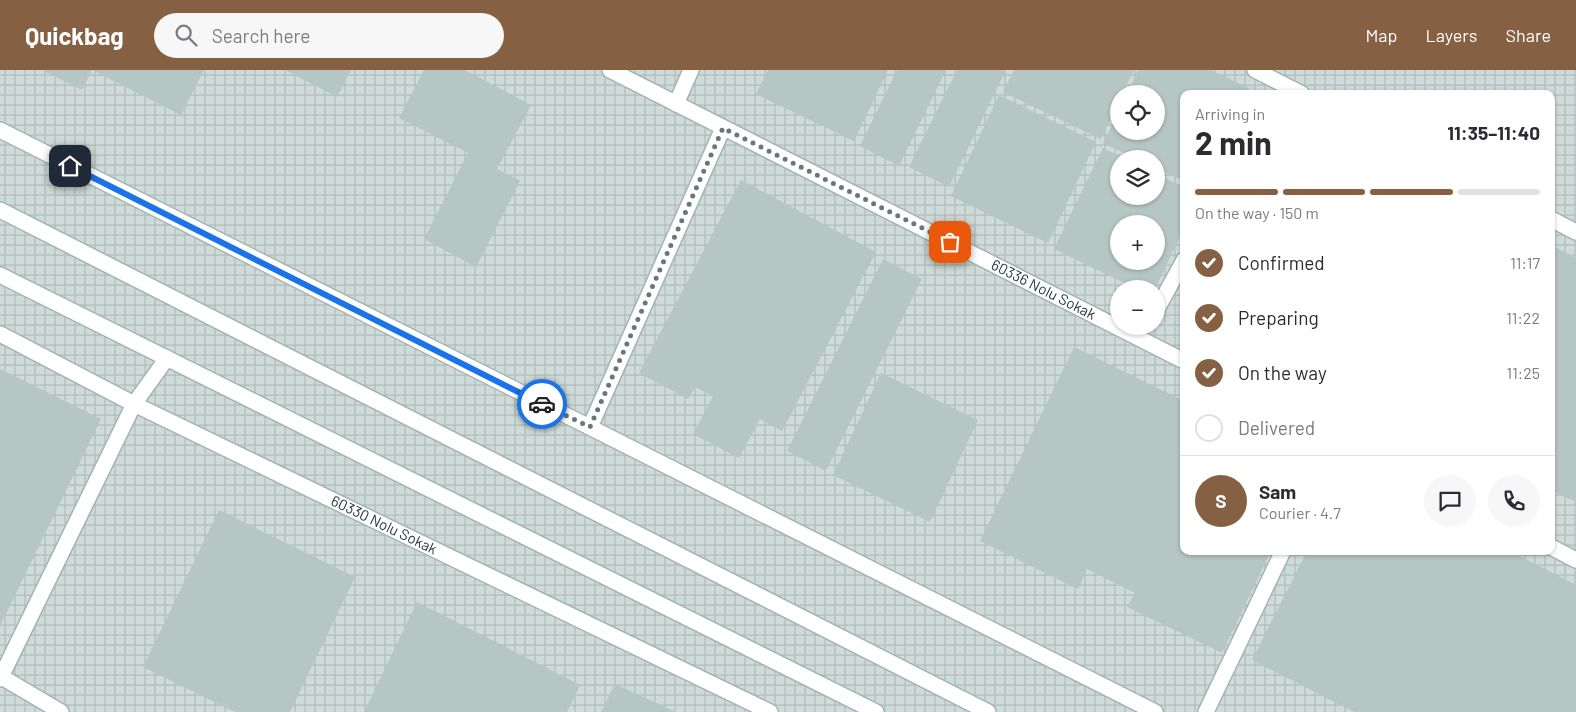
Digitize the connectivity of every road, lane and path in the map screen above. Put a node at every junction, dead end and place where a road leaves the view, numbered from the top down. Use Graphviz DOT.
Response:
graph roads {
  1 [pos="610,70"];
  2 [pos="691,70"];
  3 [pos="1255,70"];
  4 [pos="1275,88"];
  5 [pos="676,104"];
  6 [pos="723,128"];
  7 [pos="0,130"];
  8 [pos="0,210"];
  9 [pos="1555,221"];
  10 [pos="1576,232"];
  11 [pos="1180,267"];
  12 [pos="0,275"];
  13 [pos="1165,295"];
  14 [pos="1110,316"];
  15 [pos="0,334"];
  16 [pos="1148,335"];
  17 [pos="167,358"];
  18 [pos="1180,358"];
  19 [pos="134,404"];
  20 [pos="590,427"];
  21 [pos="1555,549"];
  22 [pos="1281,555"];
  23 [pos="1576,560"];
  24 [pos="0,677"];
  25 [pos="61,712"];
  26 [pos="770,712"];
  27 [pos="876,712"];
  28 [pos="988,712"];
  29 [pos="1155,712"];
  30 [pos="1206,712"];
  1 -- 5 [label="street, 60336 Nolu Sokak"];
  2 -- 5 [label="street"];
  3 -- 4 [label="street"];
  5 -- 6 [label="street, 60336 Nolu Sokak"];
  6 -- 14 [label="street, 60336 Nolu Sokak"];
  6 -- 20 [label="street"];
  7 -- 20 [label="street"];
  8 -- 28 [label="street"];
  9 -- 10 [label="street"];
  11 -- 13 [label="street"];
  12 -- 17 [label="street"];
  15 -- 19 [label="street, 60330 Nolu Sokak"];
  16 -- 18 [label="street, 60336 Nolu Sokak"];
  17 -- 19 [label="street"];
  17 -- 27 [label="street"];
  19 -- 24 [label="street"];
  19 -- 26 [label="street, 60330 Nolu Sokak"];
  20 -- 29 [label="street"];
  21 -- 23 [label="street"];
  22 -- 30 [label="street"];
  24 -- 25 [label="street"];
}
